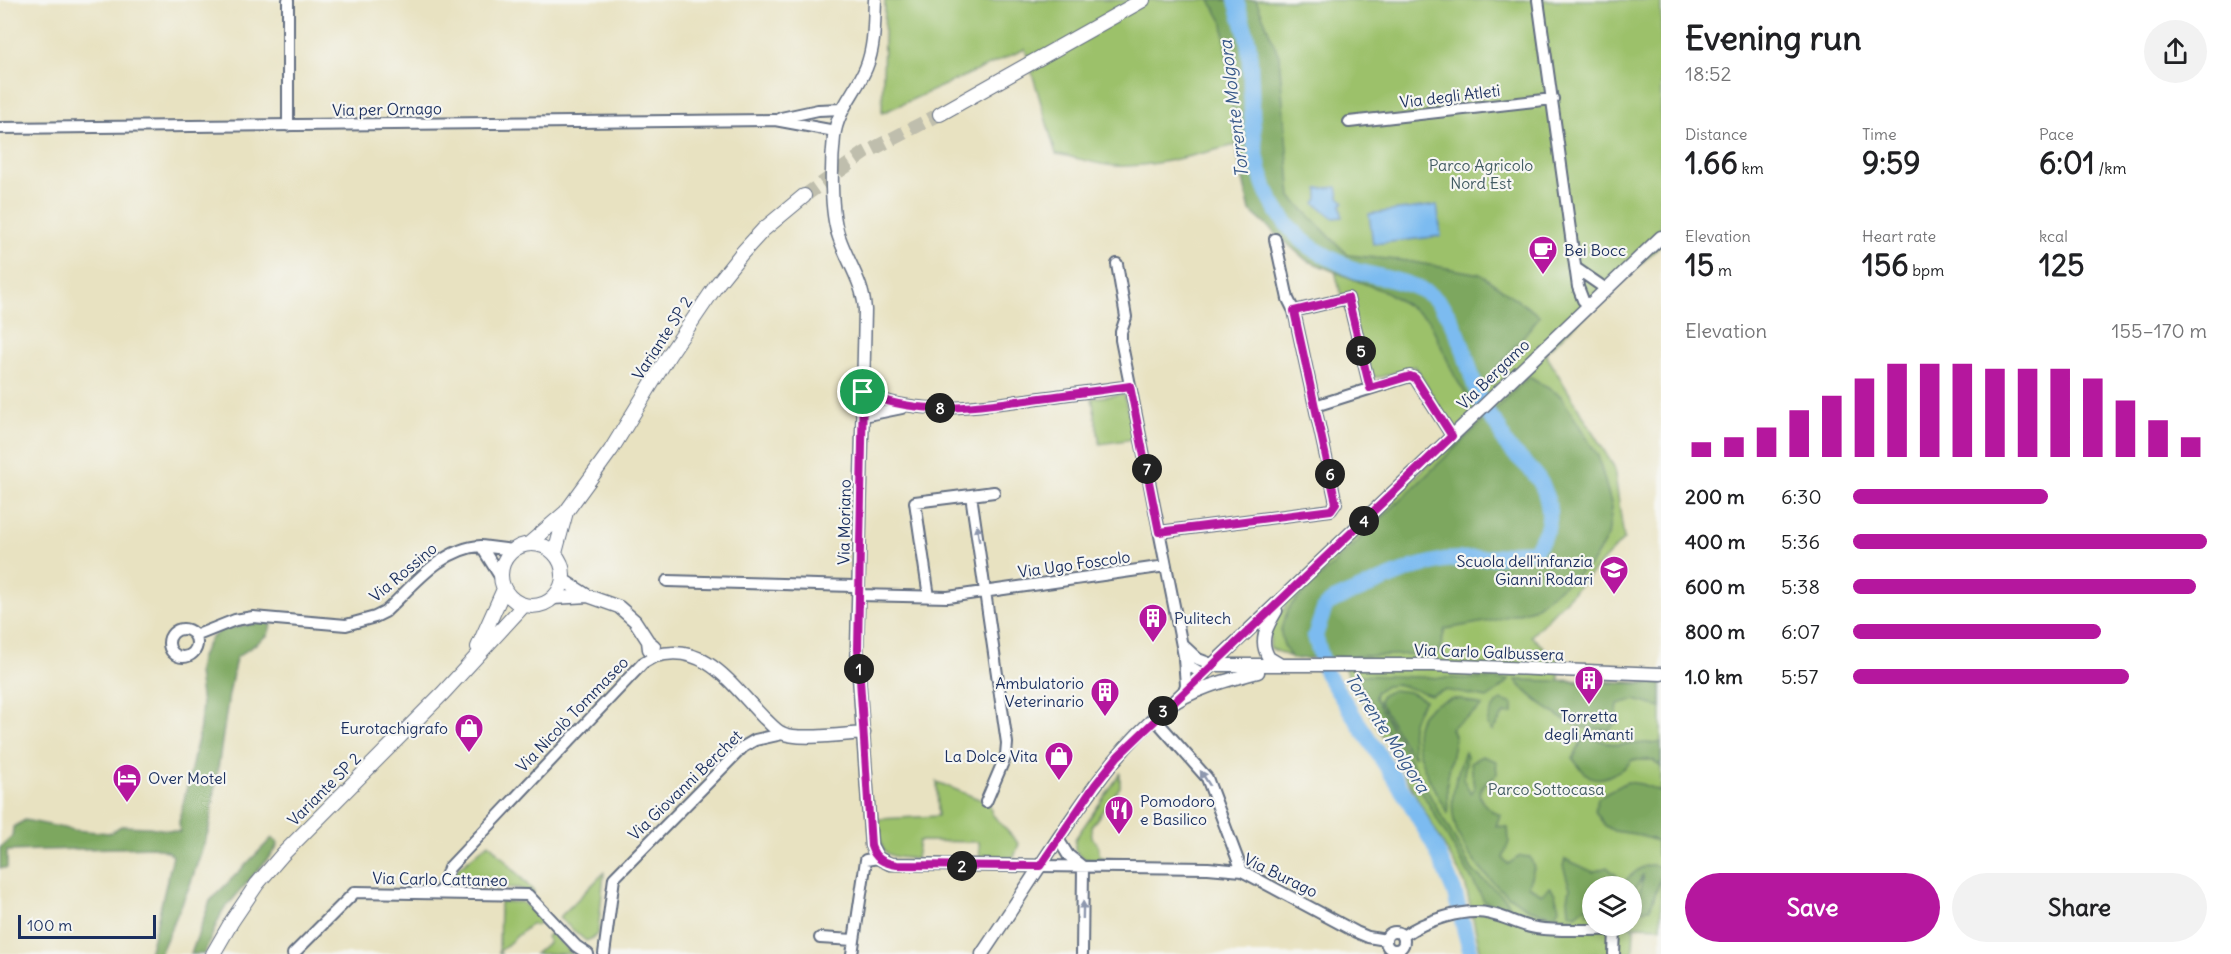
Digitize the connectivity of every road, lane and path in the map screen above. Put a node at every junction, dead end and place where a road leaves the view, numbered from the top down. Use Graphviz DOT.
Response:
graph roads {
  1 [pos="288,0"];
  2 [pos="875,0"];
  3 [pos="1143,0"];
  4 [pos="1538,0"];
  5 [pos="1553,99"];
  6 [pos="845,104"];
  7 [pos="940,114"];
  8 [pos="775,120"];
  9 [pos="1349,122"];
  10 [pos="288,126"];
  11 [pos="0,128"];
  12 [pos="835,130"];
  13 [pos="804,196"];
  14 [pos="1661,237"];
  15 [pos="1275,238"];
  16 [pos="1117,264"];
  17 [pos="1577,269"];
  18 [pos="1606,289"];
  19 [pos="1588,305"];
  20 [pos="1294,311"];
  21 [pos="1130,386"];
  22 [pos="1370,388"];
  23 [pos="863,392"];
  24 [pos="1315,405"];
  25 [pos="908,407"];
  26 [pos="863,416"];
  27 [pos="1452,436"];
  28 [pos="994,492"];
  29 [pos="971,495"];
  30 [pos="566,512"];
  31 [pos="1159,532"];
  32 [pos="530,543"];
  33 [pos="481,546"];
  34 [pos="513,550"];
  35 [pos="555,553"];
  36 [pos="1166,566"];
  37 [pos="563,580"];
  38 [pos="667,581"];
  39 [pos="502,583"];
  40 [pos="859,591"];
  41 [pos="987,591"];
  42 [pos="588,596"];
  43 [pos="929,597"];
  44 [pos="552,598"];
  45 [pos="1283,598"];
  46 [pos="524,605"];
  47 [pos="195,636"];
  48 [pos="1183,650"];
  49 [pos="657,655"];
  50 [pos="473,659"];
  51 [pos="1283,664"];
  52 [pos="1214,665"];
  53 [pos="1316,666"];
  54 [pos="1258,672"];
  55 [pos="1203,674"];
  56 [pos="1661,674"];
  57 [pos="1184,692"];
  58 [pos="1166,709"];
  59 [pos="1155,719"];
  60 [pos="864,730"];
  61 [pos="782,734"];
  62 [pos="986,802"];
  63 [pos="1058,839"];
  64 [pos="878,858"];
  65 [pos="1040,866"];
  66 [pos="1083,867"];
  67 [pos="1242,871"];
  68 [pos="440,893"];
  69 [pos="1402,936"];
  70 [pos="820,938"];
  71 [pos="854,940"];
  72 [pos="1386,940"];
  73 [pos="1400,952"];
  74 [pos="213,954"];
  75 [pos="292,954"];
  76 [pos="588,954"];
  77 [pos="604,954"];
  78 [pos="852,954"];
  79 [pos="982,954"];
  80 [pos="1082,954"];
  81 [pos="1614,954"];
  1 -- 10 [label="street"];
  2 -- 6 [label="street, Via Moriano"];
  3 -- 7 [label="main road"];
  4 -- 5 [label="street"];
  5 -- 9 [label="street, Via degli Atleti"];
  5 -- 17 [label="street"];
  6 -- 8 [label="street, Via per Ornago"];
  6 -- 12 [label="street, Via Moriano"];
  8 -- 10 [label="street, Via per Ornago"];
  8 -- 12 [label="street, Via per Ornago"];
  10 -- 11 [label="street, Via per Ornago"];
  12 -- 23 [label="street, Via Moriano"];
  13 -- 30 [label="main road, Variante SP 2"];
  14 -- 18 [label="street, Via Bergamo"];
  15 -- 20 [label="street"];
  16 -- 21 [label="street"];
  17 -- 18 [label="street"];
  17 -- 19 [label="street"];
  18 -- 19 [label="street, Via Bergamo"];
  19 -- 27 [label="street, Via Bergamo"];
  20 -- 22 [label="street"];
  20 -- 24 [label="street"];
  21 -- 25 [label="street"];
  21 -- 31 [label="street"];
  22 -- 24 [label="street"];
  22 -- 27 [label="street"];
  23 -- 25 [label="street"];
  23 -- 26 [label="street, Via Moriano"];
  24 -- 31 [label="street"];
  25 -- 26 [label="street"];
  26 -- 40 [label="street, Via Moriano"];
  27 -- 45 [label="street, Via Bergamo"];
  28 -- 29 [label="street"];
  41 -- 29 [label="street, one-way"];
  29 -- 43 [label="street"];
  30 -- 32 [label="main road, Variante SP 2"];
  30 -- 35 [label="main road, Variante SP 2"];
  31 -- 36 [label="street"];
  32 -- 34 [label="main road, Variante SP 2"];
  32 -- 35 [label="main road"];
  33 -- 34 [label="street, Via Rossino"];
  33 -- 39 [label="street"];
  33 -- 47 [label="street, Via Rossino"];
  34 -- 39 [label="main road, Variante SP 2"];
  35 -- 37 [label="main road"];
  36 -- 41 [label="street, Via Ugo Foscolo"];
  36 -- 48 [label="street"];
  37 -- 42 [label="street"];
  37 -- 44 [label="main road"];
  38 -- 40 [label="street, Via Ugo Foscolo"];
  39 -- 46 [label="main road"];
  39 -- 50 [label="main road, Variante SP 2"];
  40 -- 43 [label="street, Via Ugo Foscolo"];
  40 -- 60 [label="street, Via Moriano"];
  41 -- 43 [label="street, Via Ugo Foscolo"];
  41 -- 62 [label="street"];
  42 -- 44 [label="street"];
  42 -- 49 [label="street"];
  44 -- 46 [label="main road"];
  45 -- 51 [label="street"];
  45 -- 52 [label="street, Via Bergamo"];
  46 -- 50 [label="main road, Variante SP 2"];
  48 -- 52 [label="street"];
  48 -- 55 [label="street"];
  48 -- 57 [label="street"];
  49 -- 61 [label="street"];
  49 -- 68 [label="street, Via Nicolò Tommaseo"];
  50 -- 74 [label="main road, Variante SP 2"];
  51 -- 52 [label="street, Via Carlo Galbussera"];
  51 -- 53 [label="street, Via Carlo Galbussera"];
  52 -- 55 [label="street, Via Bergamo"];
  53 -- 54 [label="street, Via Carlo Galbussera"];
  53 -- 56 [label="street, Via Carlo Galbussera"];
  54 -- 55 [label="street, Via Carlo Galbussera"];
  54 -- 58 [label="street, Via Carlo Galbussera"];
  55 -- 57 [label="street, Via Bergamo"];
  57 -- 58 [label="street, Via Bergamo"];
  58 -- 59 [label="street, Via Carlo Galbussera"];
  59 -- 63 [label="street, Via Carlo Galbussera"];
  67 -- 59 [label="street, one-way"];
  60 -- 61 [label="street"];
  60 -- 64 [label="street, Via Moriano"];
  61 -- 77 [label="street, Via Giovanni Berchet"];
  63 -- 65 [label="street, Via Carlo Galbussera"];
  63 -- 66 [label="street"];
  64 -- 65 [label="street, Via Burago"];
  64 -- 71 [label="street"];
  65 -- 66 [label="street, Via Burago"];
  65 -- 79 [label="street, Via Carlo Galbussera"];
  66 -- 67 [label="street, Via Burago"];
  80 -- 66 [label="street, one-way"];
  67 -- 72 [label="street, Via Burago"];
  68 -- 75 [label="street, Via Carlo Cattaneo"];
  68 -- 76 [label="street, Via Carlo Cattaneo"];
  69 -- 72 [label="street, Via Burago"];
  69 -- 73 [label="street, Via Burago"];
  69 -- 81 [label="street"];
  70 -- 71 [label="street"];
  71 -- 78 [label="street"];
  72 -- 73 [label="street, Via Burago"];
}
